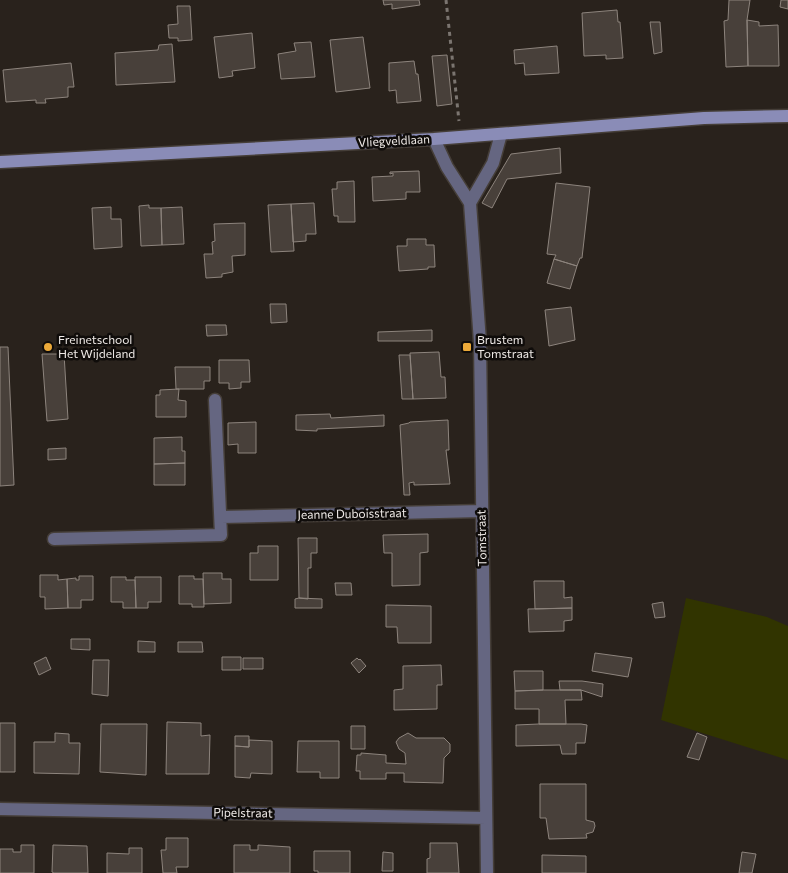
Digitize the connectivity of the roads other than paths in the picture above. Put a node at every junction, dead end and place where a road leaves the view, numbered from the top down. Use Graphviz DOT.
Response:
graph roads {
  1 [pos="788,116"];
  2 [pos="501,134"];
  3 [pos="434,139"];
  4 [pos="0,162"];
  5 [pos="470,203"];
  6 [pos="216,400"];
  7 [pos="482,511"];
  8 [pos="221,517"];
  9 [pos="54,539"];
  10 [pos="0,809"];
  11 [pos="486,818"];
  12 [pos="487,873"];
  1 -- 2 [label="main road, Vliegveldlaan"];
  2 -- 3 [label="main road, Vliegveldlaan"];
  2 -- 5 [label="street"];
  3 -- 4 [label="main road, Vliegveldlaan"];
  3 -- 5 [label="street, Tomstraat"];
  5 -- 7 [label="street, Tomstraat"];
  6 -- 8 [label="street"];
  7 -- 8 [label="street, Jeanne Duboisstraat"];
  7 -- 11 [label="street, Tomstraat"];
  8 -- 9 [label="street"];
  10 -- 11 [label="street, Pipelstraat"];
  11 -- 12 [label="street, Tomstraat"];
}
